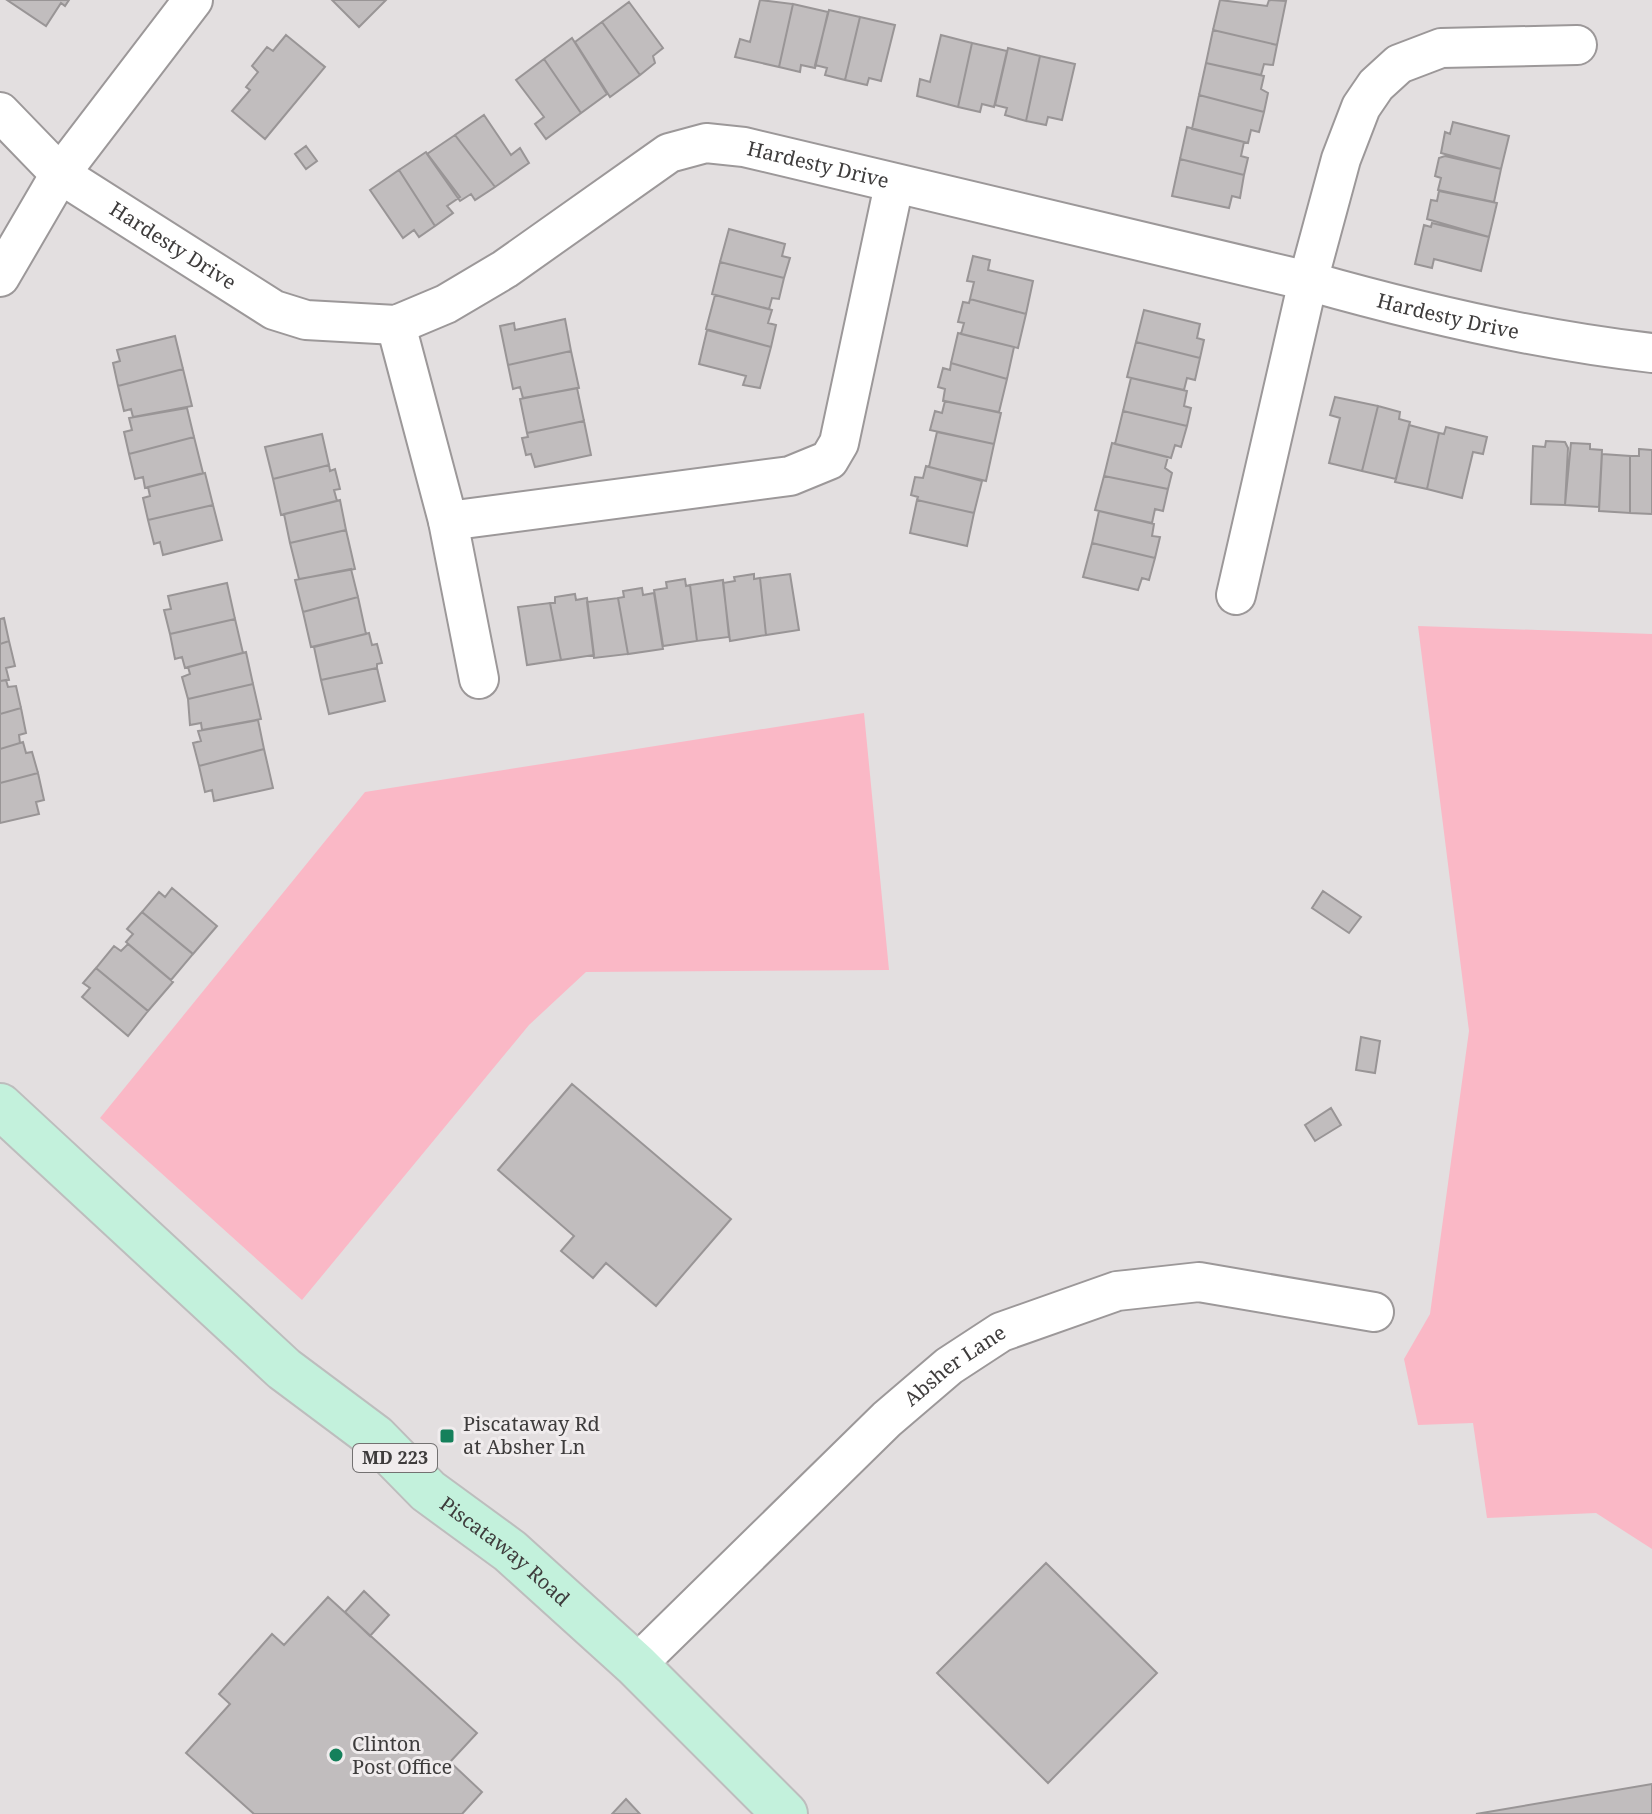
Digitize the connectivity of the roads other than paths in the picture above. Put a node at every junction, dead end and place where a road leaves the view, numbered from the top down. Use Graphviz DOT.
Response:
graph roads {
  1 [pos="193,0"];
  2 [pos="1577,45"];
  3 [pos="0,112"];
  4 [pos="60,174"];
  5 [pos="894,185"];
  6 [pos="0,277"];
  7 [pos="1308,281"];
  8 [pos="396,325"];
  9 [pos="1652,353"];
  10 [pos="448,521"];
  11 [pos="1236,595"];
  12 [pos="479,679"];
  13 [pos="0,1106"];
  14 [pos="1374,1312"];
  15 [pos="636,1665"];
  16 [pos="785,1814"];
  1 -- 4 [label="street"];
  2 -- 7 [label="street"];
  3 -- 4 [label="street, Hardesty Drive"];
  4 -- 6 [label="street"];
  4 -- 8 [label="street, Hardesty Drive"];
  5 -- 7 [label="street, Hardesty Drive"];
  5 -- 8 [label="street, Hardesty Drive"];
  5 -- 10 [label="street"];
  7 -- 9 [label="street, Hardesty Drive"];
  7 -- 11 [label="street"];
  8 -- 10 [label="street"];
  10 -- 12 [label="street"];
  13 -- 15 [label="main road, Piscataway Road / MD 223"];
  14 -- 15 [label="street, Absher Lane"];
  15 -- 16 [label="main road, Piscataway Road / MD 223"];
}
